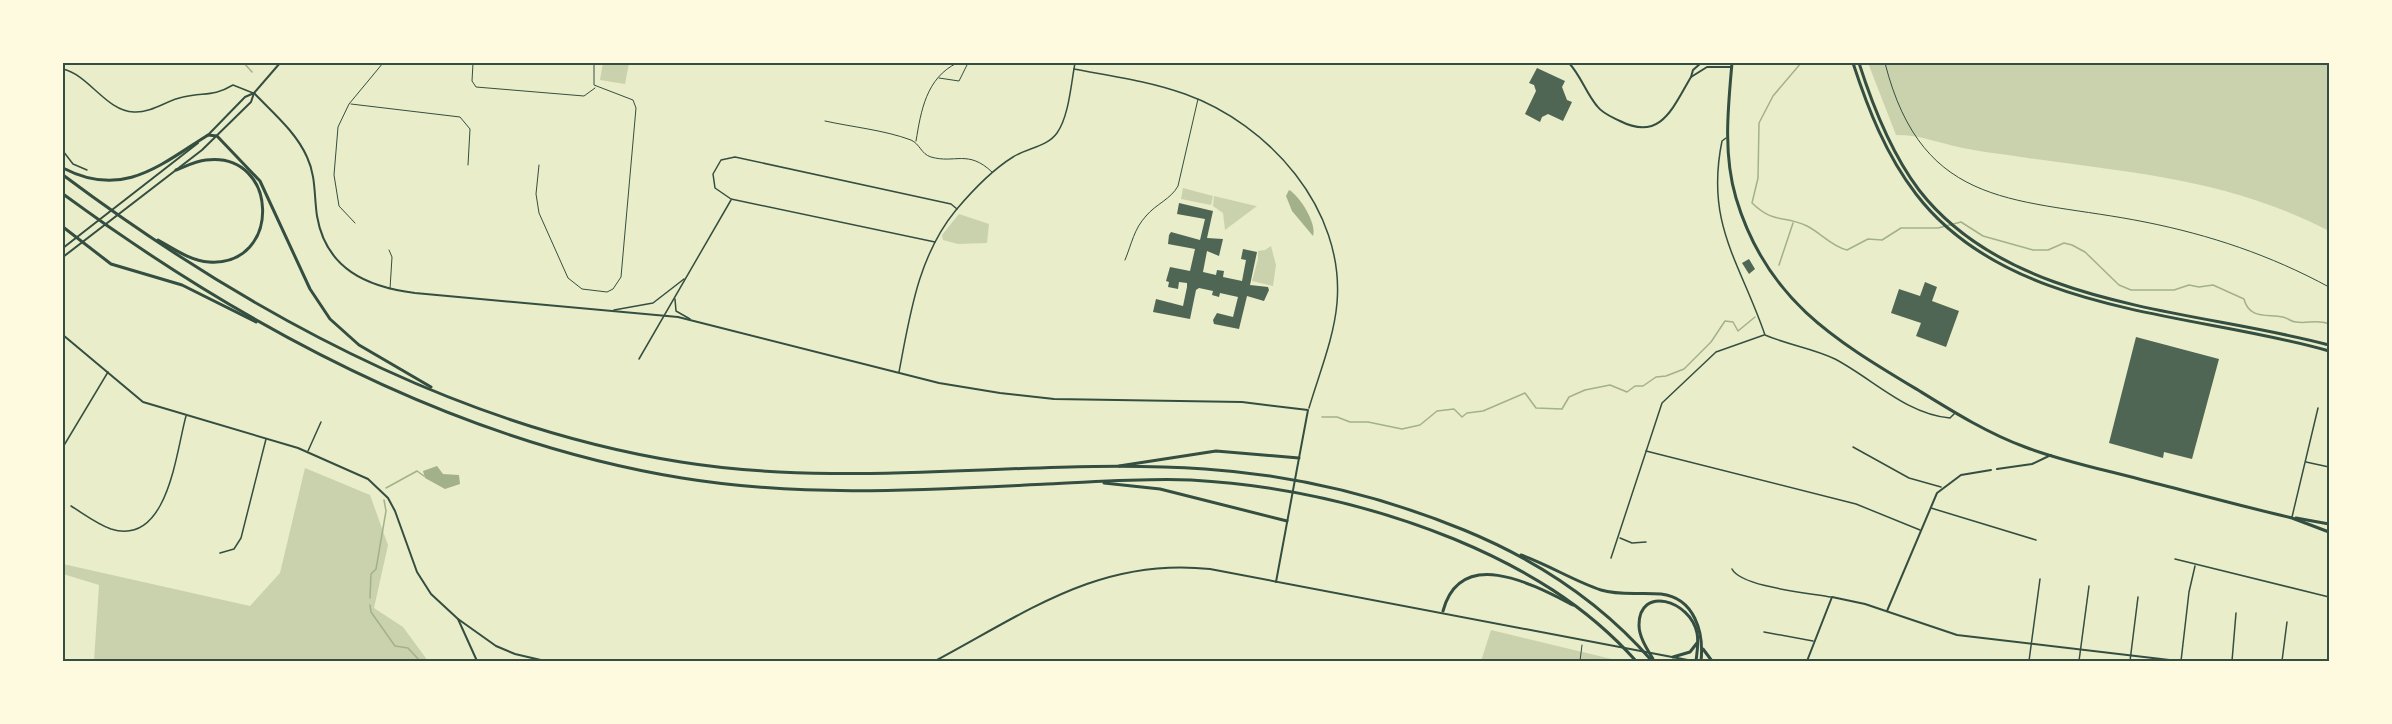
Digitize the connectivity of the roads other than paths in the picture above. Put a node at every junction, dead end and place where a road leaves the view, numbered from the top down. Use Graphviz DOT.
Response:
graph roads {
  1 [pos="280,63"];
  2 [pos="383,63"];
  3 [pos="473,63"];
  4 [pos="594,63"];
  5 [pos="957,63"];
  6 [pos="968,63"];
  7 [pos="1075,63"];
  8 [pos="1569,63"];
  9 [pos="1701,63"];
  10 [pos="1853,63"];
  11 [pos="1859,63"];
  12 [pos="1732,65"];
  13 [pos="63,69"];
  14 [pos="1074,69"];
  15 [pos="938,77"];
  16 [pos="1691,77"];
  17 [pos="597,87"];
  18 [pos="254,93"];
  19 [pos="1198,99"];
  20 [pos="349,104"];
  21 [pos="825,122"];
  22 [pos="208,135"];
  23 [pos="217,136"];
  24 [pos="1727,138"];
  25 [pos="916,143"];
  26 [pos="63,151"];
  27 [pos="468,165"];
  28 [pos="539,165"];
  29 [pos="63,168"];
  30 [pos="87,170"];
  31 [pos="176,170"];
  32 [pos="993,173"];
  33 [pos="63,175"];
  34 [pos="63,194"];
  35 [pos="731,199"];
  36 [pos="957,209"];
  37 [pos="355,222"];
  38 [pos="63,227"];
  39 [pos="142,232"];
  40 [pos="75,238"];
  41 [pos="935,242"];
  42 [pos="81,243"];
  43 [pos="63,248"];
  44 [pos="389,249"];
  45 [pos="63,257"];
  46 [pos="1125,260"];
  47 [pos="686,277"];
  48 [pos="390,290"];
  49 [pos="675,297"];
  50 [pos="612,310"];
  51 [pos="664,315"];
  52 [pos="691,319"];
  53 [pos="63,335"];
  54 [pos="1765,335"];
  55 [pos="288,337"];
  56 [pos="2329,345"];
  57 [pos="2329,351"];
  58 [pos="639,359"];
  59 [pos="108,372"];
  60 [pos="898,372"];
  61 [pos="442,394"];
  62 [pos="2318,408"];
  63 [pos="1308,410"];
  64 [pos="1955,412"];
  65 [pos="186,416"];
  66 [pos="321,422"];
  67 [pos="266,438"];
  68 [pos="63,447"];
  69 [pos="1853,447"];
  70 [pos="1645,450"];
  71 [pos="308,452"];
  72 [pos="2051,455"];
  73 [pos="1299,459"];
  74 [pos="2305,462"];
  75 [pos="2329,467"];
  76 [pos="1109,468"];
  77 [pos="1997,469"];
  78 [pos="1991,470"];
  79 [pos="1093,482"];
  80 [pos="1941,487"];
  81 [pos="71,506"];
  82 [pos="1930,508"];
  83 [pos="2292,518"];
  84 [pos="1287,519"];
  85 [pos="2329,524"];
  86 [pos="1920,530"];
  87 [pos="2329,532"];
  88 [pos="1619,538"];
  89 [pos="2036,540"];
  90 [pos="1646,542"];
  91 [pos="1511,551"];
  92 [pos="220,554"];
  93 [pos="1611,558"];
  94 [pos="2175,559"];
  95 [pos="2195,565"];
  96 [pos="1732,569"];
  97 [pos="2040,579"];
  98 [pos="1276,582"];
  99 [pos="2089,586"];
  100 [pos="1832,597"];
  101 [pos="2138,597"];
  102 [pos="2329,597"];
  103 [pos="1580,608"];
  104 [pos="1443,611"];
  105 [pos="1887,611"];
  106 [pos="2236,613"];
  107 [pos="458,619"];
  108 [pos="2287,622"];
  109 [pos="1764,632"];
  110 [pos="1698,639"];
  111 [pos="1814,641"];
  112 [pos="1702,643"];
  113 [pos="2031,644"];
  114 [pos="2080,650"];
  115 [pos="2131,656"];
  116 [pos="1672,657"];
  117 [pos="477,661"];
  118 [pos="545,661"];
  119 [pos="935,661"];
  120 [pos="1636,661"];
  121 [pos="1653,661"];
  122 [pos="1694,661"];
  123 [pos="1701,661"];
  124 [pos="1712,661"];
  125 [pos="1808,661"];
  126 [pos="2029,661"];
  127 [pos="2079,661"];
  128 [pos="2130,661"];
  129 [pos="2180,661"];
  130 [pos="2232,661"];
  131 [pos="2282,661"];
  1 -- 18 [label="street"];
  2 -- 20 [label="lane"];
  3 -- 17 [label="lane"];
  4 -- 17 [label="lane"];
  5 -- 15 [label="lane"];
  6 -- 15 [label="lane"];
  7 -- 14 [label="street"];
  8 -- 16 [label="street"];
  9 -- 16 [label="street"];
  10 -- 57 [label="main road"];
  11 -- 56 [label="main road"];
  12 -- 16 [label="street"];
  12 -- 24 [label="main road"];
  13 -- 18 [label="street"];
  14 -- 19 [label="street"];
  14 -- 32 [label="street"];
  15 -- 25 [label="lane"];
  17 -- 28 [label="lane"];
  18 -- 22 [label="street"];
  18 -- 23 [label="street"];
  18 -- 48 [label="street"];
  19 -- 46 [label="lane"];
  19 -- 63 [label="street"];
  20 -- 27 [label="lane"];
  20 -- 37 [label="lane"];
  21 -- 25 [label="lane"];
  22 -- 23 [label="main road"];
  22 -- 29 [label="main road"];
  22 -- 40 [label="street"];
  23 -- 31 [label="street"];
  23 -- 61 [label="main road"];
  24 -- 54 [label="street"];
  24 -- 64 [label="main road"];
  25 -- 32 [label="lane"];
  26 -- 30 [label="street"];
  31 -- 39 [label="main road"];
  31 -- 42 [label="street"];
  32 -- 36 [label="street"];
  33 -- 39 [label="main road"];
  34 -- 55 [label="main road"];
  35 -- 36 [label="street"];
  35 -- 41 [label="street"];
  35 -- 47 [label="street"];
  36 -- 41 [label="street"];
  38 -- 40 [label="main road"];
  39 -- 61 [label="main road"];
  40 -- 42 [label="main road"];
  40 -- 43 [label="street"];
  41 -- 60 [label="street"];
  42 -- 45 [label="street"];
  42 -- 55 [label="main road"];
  44 -- 48 [label="lane"];
  47 -- 49 [label="street"];
  47 -- 50 [label="street"];
  48 -- 50 [label="street"];
  49 -- 51 [label="street"];
  49 -- 52 [label="street"];
  50 -- 51 [label="street"];
  51 -- 52 [label="street"];
  51 -- 58 [label="street"];
  52 -- 60 [label="street"];
  53 -- 59 [label="street"];
  54 -- 64 [label="street"];
  54 -- 70 [label="street"];
  55 -- 79 [label="main road"];
  59 -- 65 [label="street"];
  59 -- 68 [label="street"];
  60 -- 63 [label="street"];
  61 -- 76 [label="main road"];
  62 -- 74 [label="street"];
  63 -- 73 [label="street"];
  64 -- 72 [label="main road"];
  65 -- 67 [label="street"];
  65 -- 81 [label="street"];
  66 -- 71 [label="street"];
  67 -- 71 [label="street"];
  67 -- 92 [label="street"];
  69 -- 80 [label="street"];
  70 -- 86 [label="street"];
  70 -- 88 [label="street"];
  71 -- 107 [label="street"];
  72 -- 77 [label="street"];
  72 -- 83 [label="main road"];
  73 -- 76 [label="main road"];
  73 -- 84 [label="street"];
  74 -- 75 [label="street"];
  74 -- 83 [label="street"];
  76 -- 91 [label="main road"];
  78 -- 80 [label="street"];
  79 -- 84 [label="main road"];
  79 -- 103 [label="main road"];
  80 -- 82 [label="street"];
  82 -- 86 [label="street"];
  82 -- 89 [label="street"];
  83 -- 85 [label="main road"];
  83 -- 87 [label="main road"];
  84 -- 98 [label="street"];
  86 -- 105 [label="street"];
  88 -- 90 [label="street"];
  88 -- 93 [label="street"];
  91 -- 112 [label="main road"];
  91 -- 121 [label="main road"];
  94 -- 95 [label="street"];
  95 -- 102 [label="street"];
  95 -- 129 [label="street"];
  96 -- 100 [label="street"];
  97 -- 113 [label="street"];
  98 -- 104 [label="street"];
  98 -- 119 [label="street"];
  99 -- 114 [label="street"];
  100 -- 105 [label="street"];
  100 -- 111 [label="street"];
  101 -- 115 [label="street"];
  103 -- 104 [label="main road"];
  103 -- 120 [label="main road"];
  104 -- 116 [label="street"];
  105 -- 113 [label="street"];
  106 -- 130 [label="street"];
  107 -- 117 [label="street"];
  107 -- 118 [label="street"];
  108 -- 131 [label="street"];
  109 -- 111 [label="street"];
  110 -- 116 [label="main road"];
  110 -- 121 [label="main road"];
  110 -- 122 [label="main road"];
  111 -- 125 [label="street"];
  112 -- 123 [label="main road"];
  112 -- 124 [label="main road"];
  113 -- 114 [label="street"];
  113 -- 126 [label="street"];
  114 -- 115 [label="street"];
  114 -- 127 [label="street"];
  115 -- 128 [label="street"];
  115 -- 129 [label="street"];
  116 -- 122 [label="street"];
}
